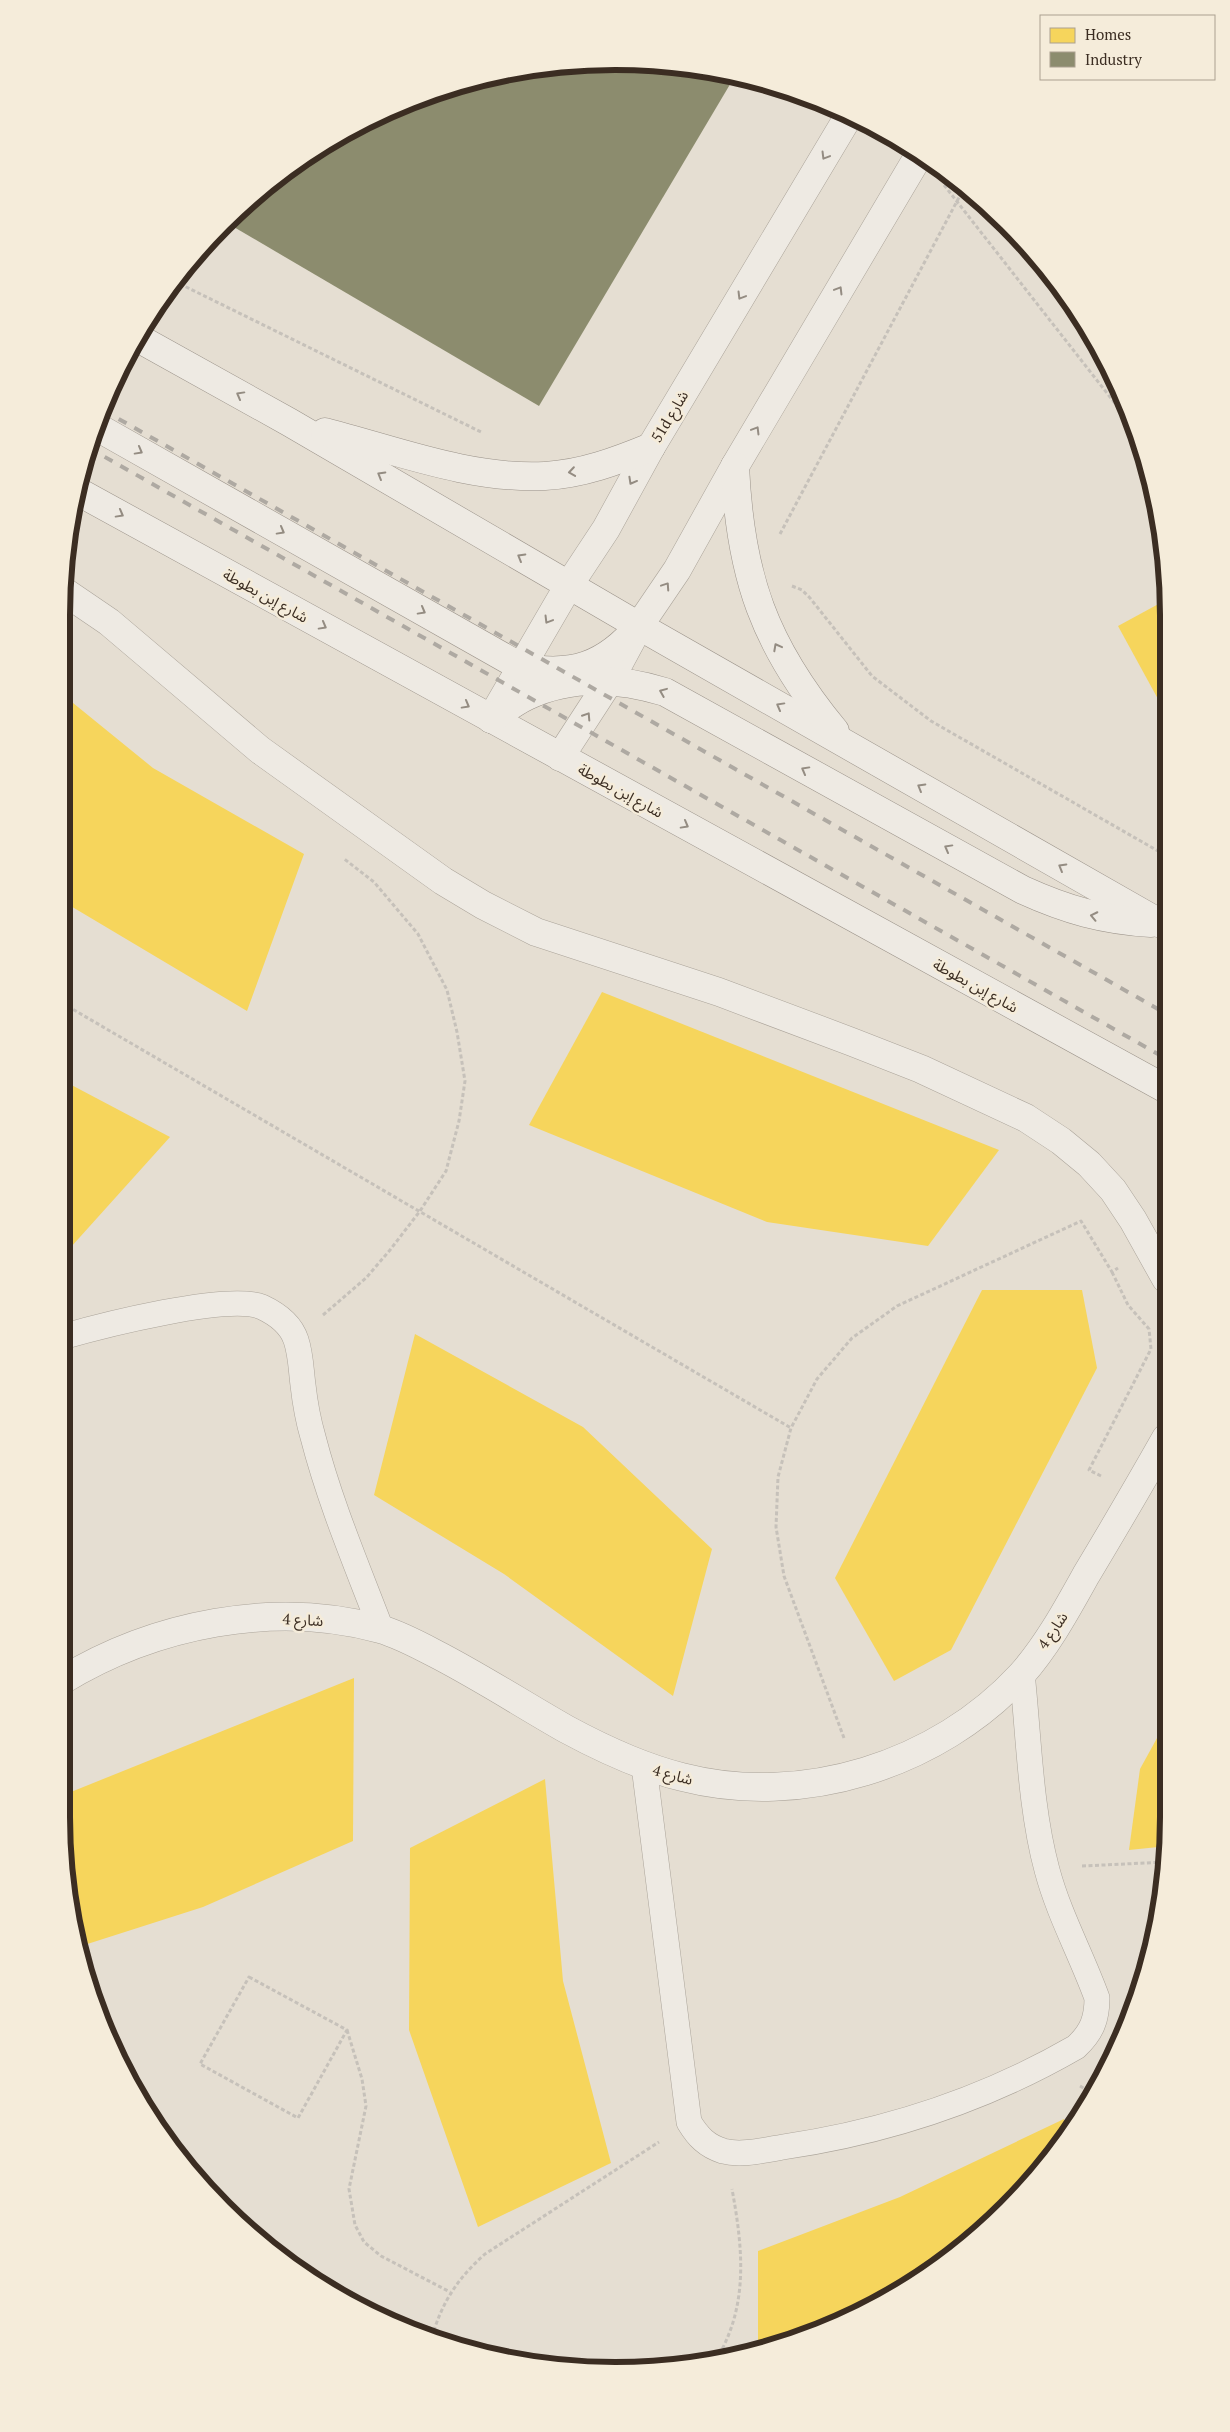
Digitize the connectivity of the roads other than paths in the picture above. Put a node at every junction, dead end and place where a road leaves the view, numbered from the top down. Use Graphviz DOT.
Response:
graph roads {
  1 [pos="846,121"];
  2 [pos="916,161"];
  3 [pos="144,341"];
  4 [pos="289,422"];
  5 [pos="102,430"];
  6 [pos="651,447"];
  7 [pos="735,466"];
  8 [pos="84,495"];
  9 [pos="569,585"];
  10 [pos="71,596"];
  11 [pos="639,626"];
  12 [pos="521,667"];
  13 [pos="610,680"];
  14 [pos="491,718"];
  15 [pos="845,744"];
  16 [pos="560,757"];
  17 [pos="1160,923"];
  18 [pos="1160,925"];
  19 [pos="1160,1086"];
  20 [pos="1160,1269"];
  21 [pos="70,1335"];
  22 [pos="1160,1448"];
  23 [pos="381,1629"];
  24 [pos="1022,1673"];
  25 [pos="70,1675"];
  26 [pos="644,1766"];
  1 -- 6 [label="main road, 51d شارع, one-way"];
  7 -- 2 [label="main road, one-way"];
  4 -- 3 [label="main road, one-way"];
  6 -- 4 [label="main road, one-way"];
  9 -- 4 [label="main road, one-way"];
  5 -- 12 [label="main road, one-way"];
  6 -- 9 [label="main road, 51d شارع, one-way"];
  11 -- 7 [label="main road, one-way"];
  15 -- 7 [label="main road, one-way"];
  8 -- 14 [label="main road, شارع إبن بطوطة, one-way"];
  9 -- 11 [label="main road"];
  9 -- 12 [label="main road, 51d شارع, one-way"];
  10 -- 20 [label="main road"];
  11 -- 12 [label="main road"];
  11 -- 13 [label="main road"];
  15 -- 11 [label="main road, one-way"];
  12 -- 14 [label="main road, 51d شارع"];
  13 -- 14 [label="main road"];
  16 -- 13 [label="main road, one-way"];
  18 -- 13 [label="main road, one-way"];
  14 -- 16 [label="main road, شارع إبن بطوطة"];
  17 -- 15 [label="main road, one-way"];
  16 -- 19 [label="main road, شارع إبن بطوطة, one-way"];
  21 -- 23 [label="lane"];
  22 -- 24 [label="main road, شارع 4"];
  23 -- 25 [label="main road, شارع 4"];
  23 -- 26 [label="main road, شارع 4"];
  24 -- 26 [label="main road, شارع 4"];
  24 -- 26 [label="lane"];
}
